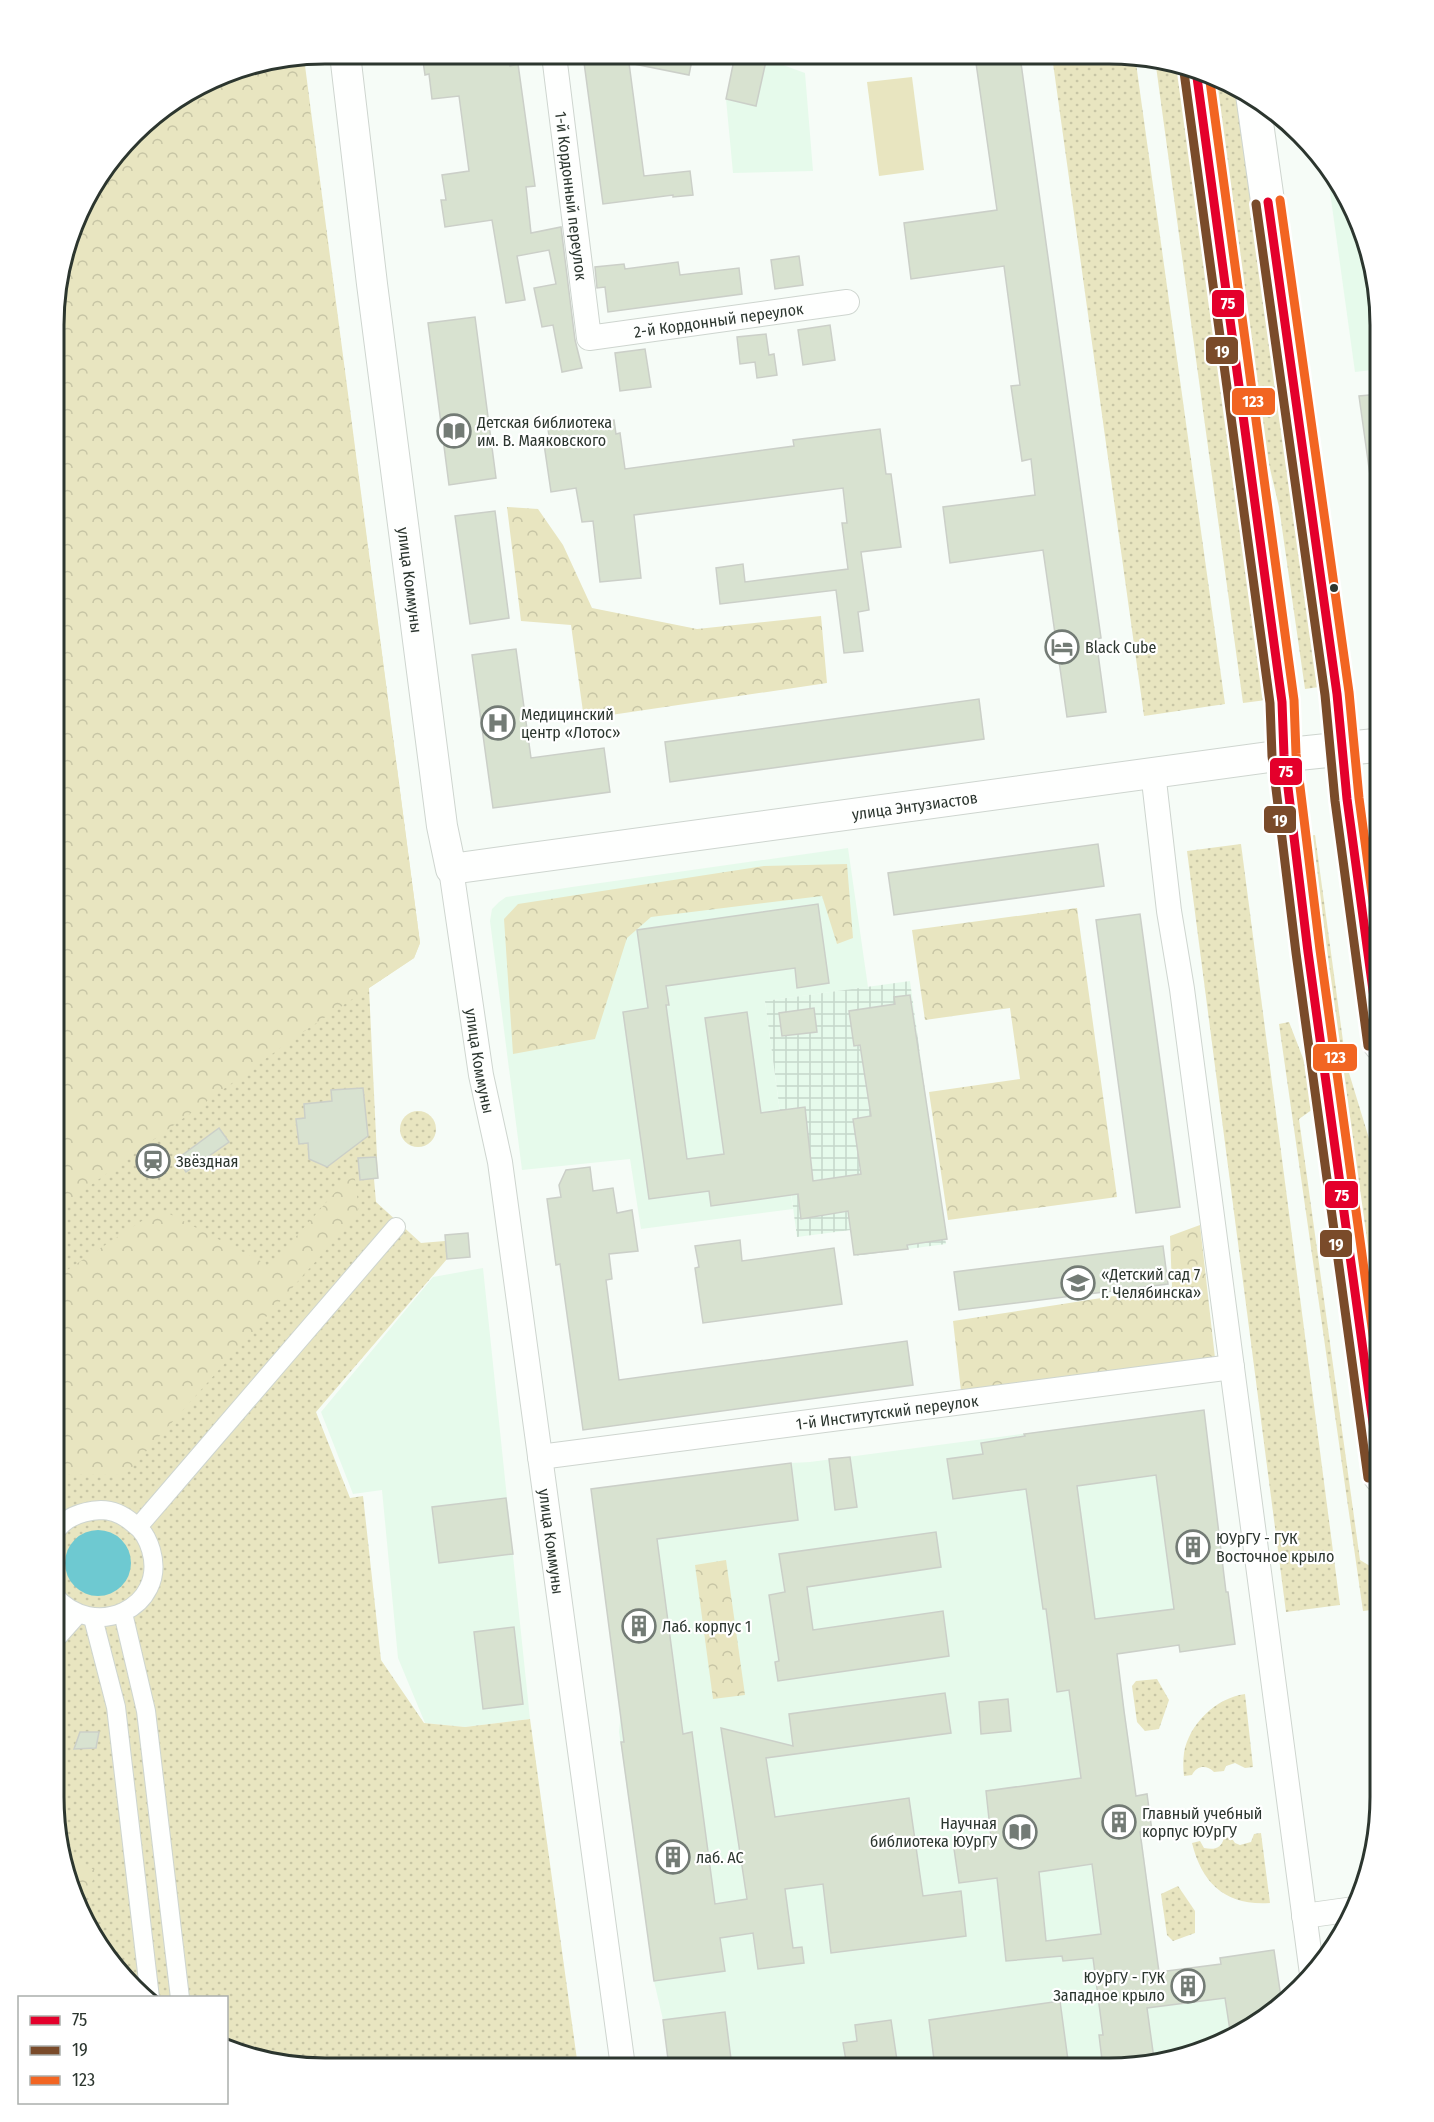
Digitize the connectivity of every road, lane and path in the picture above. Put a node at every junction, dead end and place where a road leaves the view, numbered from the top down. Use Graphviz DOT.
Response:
graph roads {
  1 [pos="346,64"];
  2 [pos="555,64"];
  3 [pos="1197,80"];
  4 [pos="1254,108"];
  5 [pos="847,302"];
  6 [pos="589,338"];
  7 [pos="1370,746"];
  8 [pos="1342,749"];
  9 [pos="1284,755"];
  10 [pos="1153,772"];
  11 [pos="451,869"];
  12 [pos="1370,966"];
  13 [pos="396,1227"];
  14 [pos="1232,1367"];
  15 [pos="1370,1403"];
  16 [pos="540,1457"];
  17 [pos="64,1523"];
  18 [pos="138,1527"];
  19 [pos="64,1606"];
  20 [pos="123,1613"];
  21 [pos="86,1616"];
  22 [pos="64,1633"];
  23 [pos="1344,1910"];
  24 [pos="1304,1916"];
  25 [pos="1310,1962"];
  26 [pos="149,1989"];
  27 [pos="180,1996"];
  28 [pos="622,2058"];
  1 -- 11 [label="street, улица Коммуны"];
  2 -- 6 [label="street, 1-й Кордонный переулок"];
  3 -- 9 [label="main road"];
  4 -- 8 [label="main road"];
  5 -- 6 [label="street, 2-й Кордонный переулок"];
  7 -- 8 [label="main road, улица Энтузиастов"];
  8 -- 9 [label="main road, улица Энтузиастов"];
  8 -- 12 [label="main road"];
  9 -- 10 [label="street, улица Энтузиастов"];
  9 -- 15 [label="main road"];
  10 -- 11 [label="street, улица Энтузиастов"];
  10 -- 14 [label="street"];
  11 -- 16 [label="street, улица Коммуны"];
  13 -- 18 [label="street"];
  14 -- 16 [label="street, 1-й Институтский переулок"];
  14 -- 24 [label="street"];
  16 -- 28 [label="street, улица Коммуны"];
  17 -- 18 [label="street"];
  18 -- 20 [label="street"];
  19 -- 21 [label="street"];
  20 -- 21 [label="street"];
  20 -- 27 [label="street"];
  21 -- 22 [label="street"];
  21 -- 26 [label="street"];
  23 -- 24 [label="street"];
  24 -- 25 [label="street"];
}
